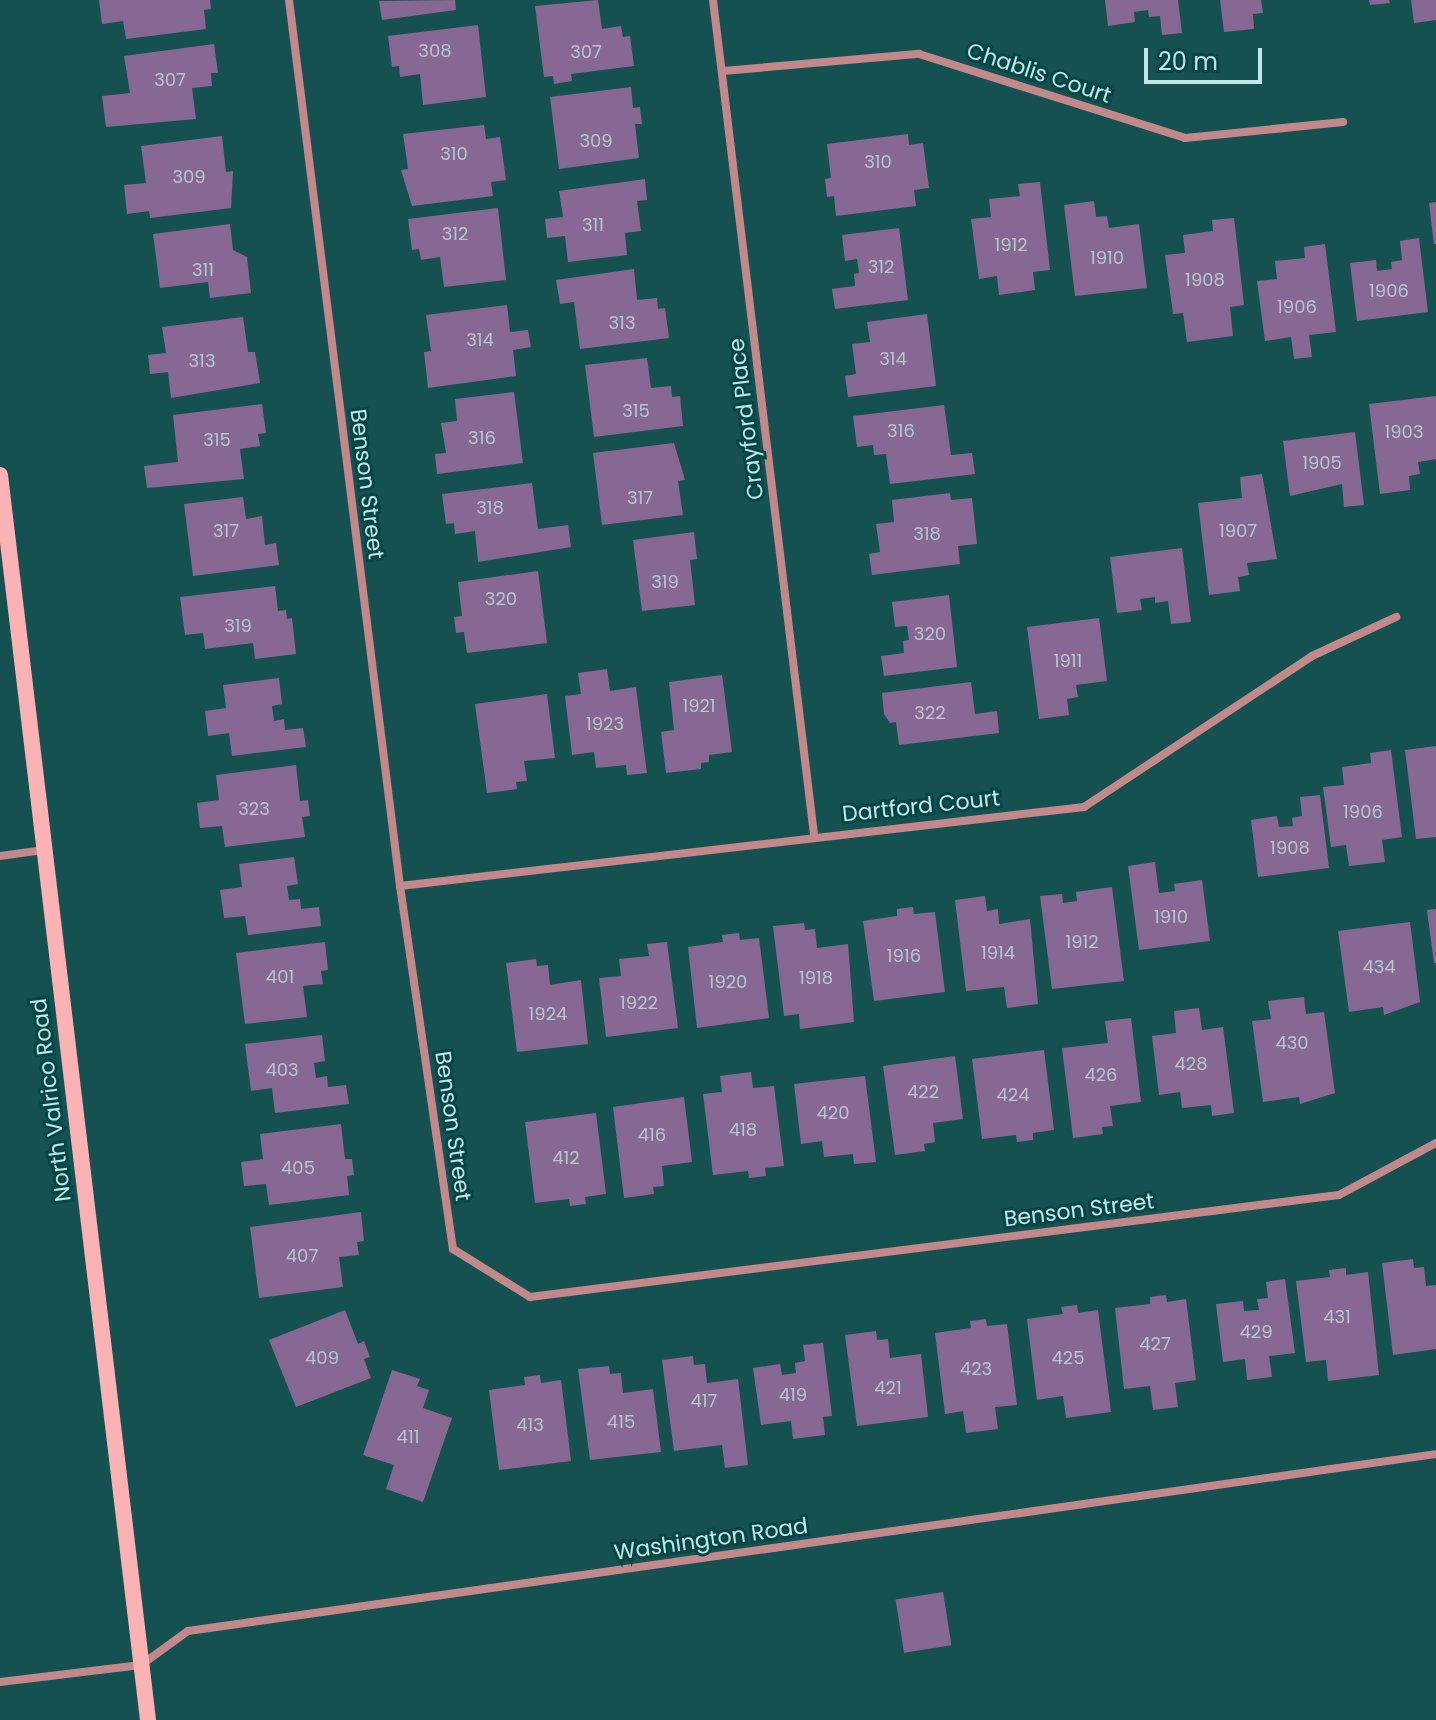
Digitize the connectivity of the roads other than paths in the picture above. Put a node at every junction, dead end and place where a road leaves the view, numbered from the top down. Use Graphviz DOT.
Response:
graph roads {
  1 [pos="289,0"];
  2 [pos="713,0"];
  3 [pos="723,71"];
  4 [pos="1343,122"];
  5 [pos="0,475"];
  6 [pos="1396,617"];
  7 [pos="814,835"];
  8 [pos="43,850"];
  9 [pos="0,856"];
  10 [pos="400,886"];
  11 [pos="1436,1143"];
  12 [pos="1436,1454"];
  13 [pos="141,1665"];
  14 [pos="0,1682"];
  15 [pos="148,1720"];
  1 -- 10 [label="street, Benson Street"];
  2 -- 3 [label="street, Crayford Place"];
  3 -- 4 [label="street, Chablis Court"];
  3 -- 7 [label="street, Crayford Place"];
  5 -- 8 [label="street, North Valrico Road"];
  6 -- 7 [label="street, Dartford Court"];
  7 -- 10 [label="street, Dartford Court"];
  8 -- 9 [label="street"];
  8 -- 13 [label="street, North Valrico Road"];
  10 -- 11 [label="street, Benson Street"];
  12 -- 13 [label="street, Washington Road"];
  13 -- 14 [label="street, Washington Road"];
  13 -- 15 [label="street, North Valrico Road"];
}
